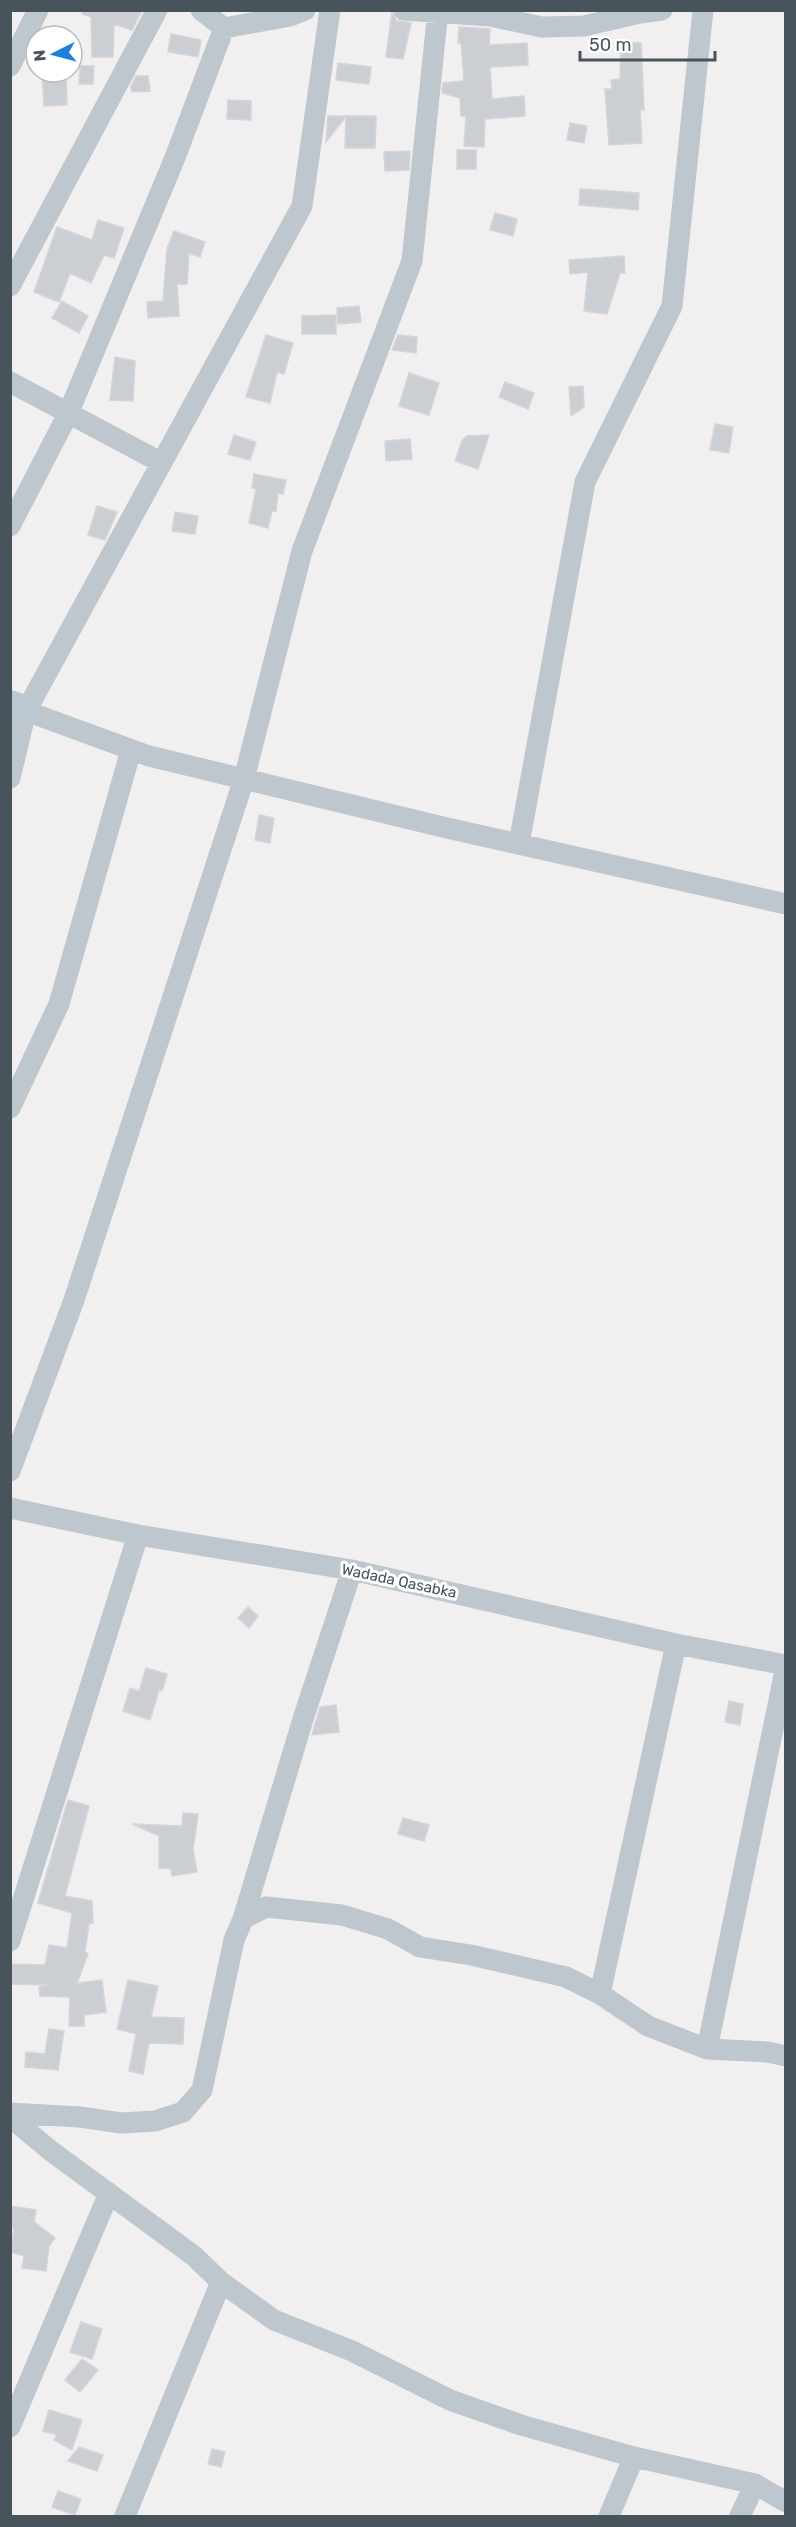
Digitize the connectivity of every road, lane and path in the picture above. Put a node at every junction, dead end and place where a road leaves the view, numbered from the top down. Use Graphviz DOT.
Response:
graph roads {
  1 [pos="38,10"];
  2 [pos="157,10"];
  3 [pos="201,10"];
  4 [pos="305,10"];
  5 [pos="330,10"];
  6 [pos="404,10"];
  7 [pos="662,10"];
  8 [pos="703,10"];
  9 [pos="438,12"];
  10 [pos="542,19"];
  11 [pos="224,28"];
  12 [pos="10,66"];
  13 [pos="10,286"];
  14 [pos="10,382"];
  15 [pos="68,414"];
  16 [pos="162,463"];
  17 [pos="10,526"];
  18 [pos="18,708"];
  19 [pos="131,750"];
  20 [pos="10,778"];
  21 [pos="244,779"];
  22 [pos="519,844"];
  23 [pos="786,904"];
  24 [pos="10,1108"];
  25 [pos="10,1471"];
  26 [pos="10,1508"];
  27 [pos="138,1535"];
  28 [pos="352,1570"];
  29 [pos="676,1644"];
  30 [pos="786,1666"];
  31 [pos="243,1918"];
  32 [pos="10,1941"];
  33 [pos="600,1994"];
  34 [pos="707,2049"];
  35 [pos="786,2056"];
  36 [pos="10,2115"];
  37 [pos="109,2193"];
  38 [pos="221,2282"];
  39 [pos="10,2427"];
  40 [pos="634,2457"];
  41 [pos="755,2484"];
  42 [pos="786,2502"];
  43 [pos="125,2517"];
  44 [pos="609,2517"];
  45 [pos="740,2517"];
  1 -- 12 [label="street"];
  2 -- 13 [label="street"];
  3 -- 11 [label="street"];
  4 -- 11 [label="street"];
  5 -- 16 [label="street"];
  6 -- 9 [label="street"];
  7 -- 10 [label="street"];
  8 -- 22 [label="street"];
  9 -- 10 [label="street"];
  9 -- 21 [label="street"];
  11 -- 15 [label="street"];
  14 -- 15 [label="street"];
  15 -- 16 [label="street"];
  15 -- 17 [label="street"];
  16 -- 18 [label="street"];
  18 -- 19 [label="street"];
  18 -- 20 [label="street"];
  19 -- 21 [label="street"];
  19 -- 24 [label="street"];
  21 -- 22 [label="street"];
  21 -- 25 [label="street"];
  22 -- 23 [label="street"];
  26 -- 27 [label="street, Wadada Qasabka"];
  27 -- 28 [label="street, Wadada Qasabka"];
  27 -- 32 [label="street"];
  28 -- 29 [label="street, Wadada Qasabka"];
  28 -- 31 [label="street"];
  29 -- 30 [label="street, Wadada Qasabka"];
  29 -- 33 [label="street"];
  30 -- 34 [label="street"];
  31 -- 33 [label="street"];
  31 -- 36 [label="street"];
  33 -- 34 [label="street"];
  34 -- 35 [label="street"];
  36 -- 37 [label="street"];
  37 -- 38 [label="street"];
  37 -- 39 [label="street"];
  38 -- 40 [label="street"];
  38 -- 43 [label="street"];
  40 -- 41 [label="street"];
  40 -- 44 [label="street"];
  41 -- 42 [label="street"];
  41 -- 45 [label="street"];
}
